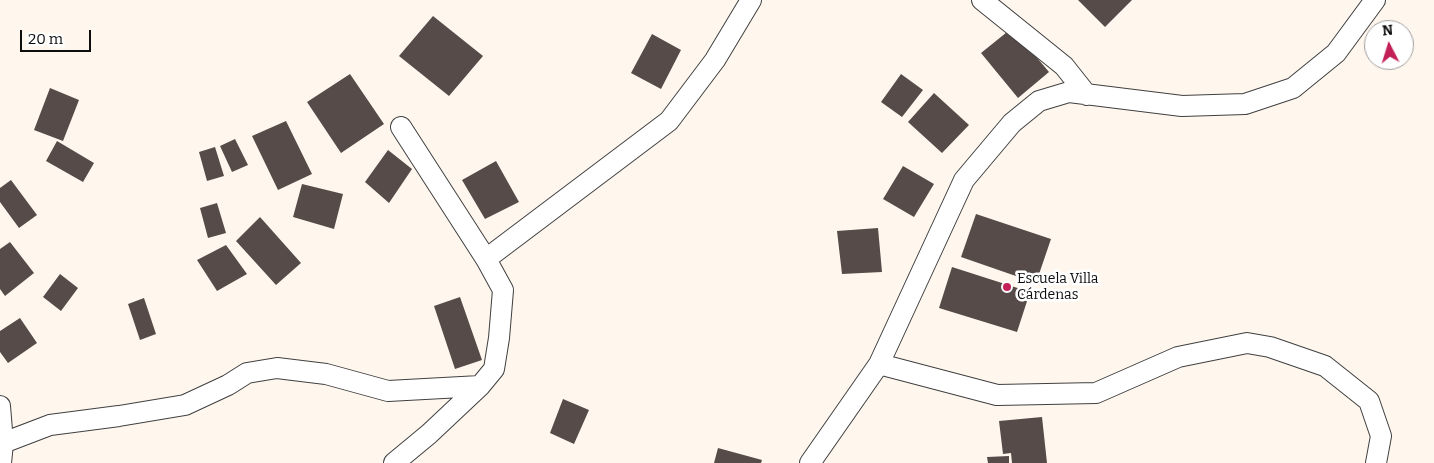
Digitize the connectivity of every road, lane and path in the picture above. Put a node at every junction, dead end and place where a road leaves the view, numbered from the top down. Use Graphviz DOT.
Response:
graph roads {
  1 [pos="751,0"];
  2 [pos="982,0"];
  3 [pos="1375,0"];
  4 [pos="1086,95"];
  5 [pos="401,127"];
  6 [pos="486,260"];
  7 [pos="879,364"];
  8 [pos="480,386"];
  9 [pos="0,406"];
  10 [pos="3,443"];
  11 [pos="1,463"];
  12 [pos="394,463"];
  13 [pos="810,463"];
  14 [pos="1376,463"];
  1 -- 6 [label="street"];
  2 -- 4 [label="street"];
  3 -- 4 [label="street"];
  4 -- 7 [label="street"];
  5 -- 6 [label="street"];
  6 -- 8 [label="street"];
  7 -- 13 [label="street"];
  7 -- 14 [label="street"];
  8 -- 10 [label="street"];
  8 -- 12 [label="street"];
  9 -- 10 [label="street"];
  10 -- 11 [label="street"];
}
